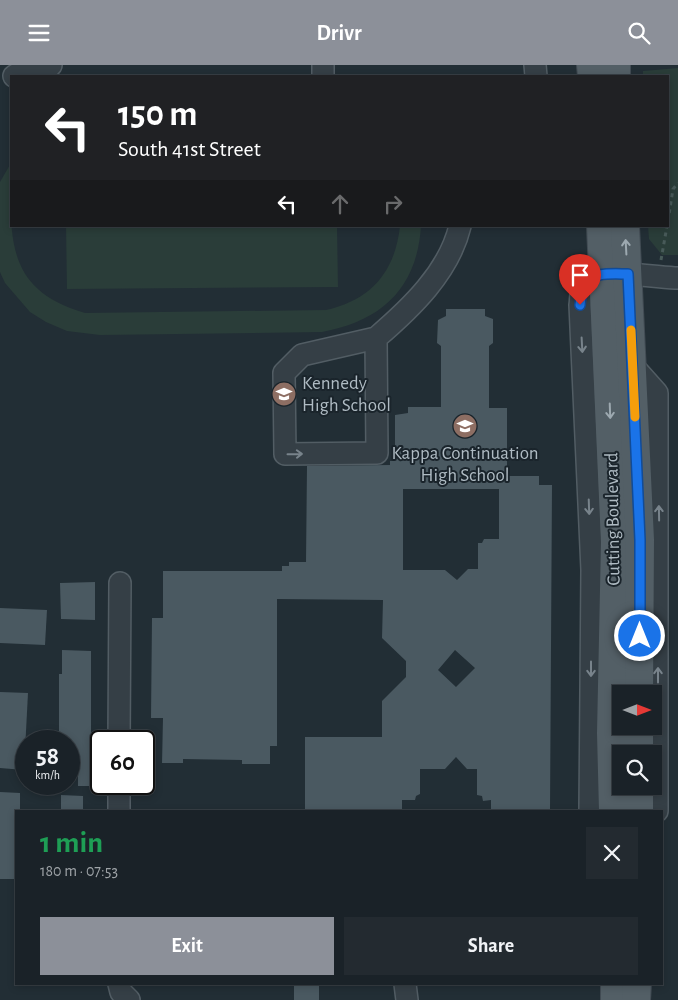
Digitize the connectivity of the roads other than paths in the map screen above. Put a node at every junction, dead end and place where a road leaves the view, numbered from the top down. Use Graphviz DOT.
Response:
graph roads {
  1 [pos="51,65"];
  2 [pos="16,73"];
  3 [pos="10,78"];
  4 [pos="0,86"];
  5 [pos="460,227"];
  6 [pos="601,227"];
  7 [pos="625,227"];
  8 [pos="616,274"];
  9 [pos="668,278"];
  10 [pos="376,338"];
  11 [pos="632,365"];
  12 [pos="120,583"];
  13 [pos="639,685"];
  14 [pos="119,730"];
  15 [pos="119,795"];
  16 [pos="639,795"];
  17 [pos="119,810"];
  18 [pos="590,810"];
  19 [pos="613,810"];
  20 [pos="638,810"];
  21 [pos="657,810"];
  22 [pos="119,985"];
  23 [pos="404,985"];
  24 [pos="615,985"];
  25 [pos="637,985"];
  26 [pos="129,1000"];
  27 [pos="407,1000"];
  28 [pos="615,1000"];
  29 [pos="636,1000"];
  1 -- 2 [label="street"];
  3 -- 4 [label="street"];
  5 -- 10 [label="street"];
  6 -- 8 [label="main road, Cutting Boulevard"];
  8 -- 7 [label="main road, Cutting Boulevard, one-way"];
  8 -- 9 [label="street"];
  8 -- 11 [label="main road, Cutting Boulevard"];
  8 -- 18 [label="street, one-way"];
  8 -- 19 [label="main road, Cutting Boulevard, one-way"];
  10 -- 10 [label="street, one-way"];
  11 -- 13 [label="main road, Cutting Boulevard"];
  21 -- 11 [label="street, one-way"];
  12 -- 14 [label="street"];
  15 -- 17 [label="street"];
  16 -- 20 [label="main road"];
  22 -- 26 [label="street"];
  23 -- 27 [label="street"];
  24 -- 28 [label="main road"];
  25 -- 29 [label="main road"];
}
